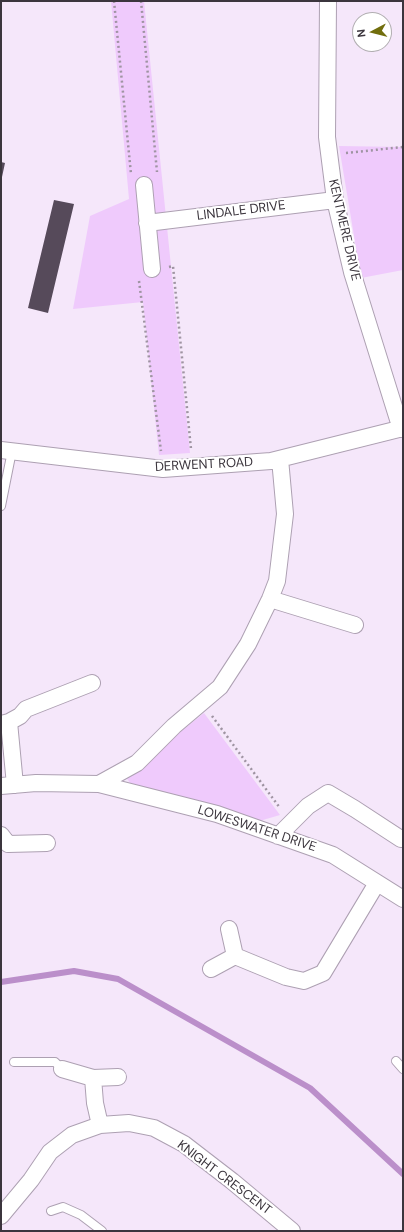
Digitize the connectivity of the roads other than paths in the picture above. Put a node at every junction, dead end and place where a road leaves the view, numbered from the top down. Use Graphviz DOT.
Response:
graph roads {
  1 [pos="328,1"];
  2 [pos="144,185"];
  3 [pos="335,200"];
  4 [pos="147,223"];
  5 [pos="152,269"];
  6 [pos="402,428"];
  7 [pos="6,450"];
  8 [pos="280,459"];
  9 [pos="1,506"];
  10 [pos="270,599"];
  11 [pos="355,625"];
  12 [pos="92,683"];
  13 [pos="5,723"];
  14 [pos="99,784"];
  15 [pos="8,786"];
  16 [pos="1,836"];
  17 [pos="278,836"];
  18 [pos="401,839"];
  19 [pos="47,843"];
  20 [pos="376,882"];
  21 [pos="403,899"];
  22 [pos="228,929"];
  23 [pos="235,956"];
  24 [pos="211,969"];
  25 [pos="396,1061"];
  26 [pos="14,1062"];
  27 [pos="62,1069"];
  28 [pos="403,1069"];
  29 [pos="118,1077"];
  30 [pos="92,1078"];
  31 [pos="100,1125"];
  32 [pos="51,1211"];
  33 [pos="1,1216"];
  34 [pos="102,1231"];
  35 [pos="292,1231"];
  1 -- 3 [label="street, KENTMERE DRIVE"];
  2 -- 4 [label="street"];
  3 -- 4 [label="street, LINDALE DRIVE"];
  3 -- 6 [label="street, KENTMERE DRIVE"];
  4 -- 5 [label="street"];
  6 -- 8 [label="street, DERWENT ROAD"];
  7 -- 8 [label="street, DERWENT ROAD"];
  7 -- 9 [label="lane"];
  8 -- 10 [label="street"];
  10 -- 11 [label="street"];
  10 -- 14 [label="street"];
  12 -- 13 [label="street"];
  13 -- 15 [label="street"];
  14 -- 15 [label="street, LOWESWATER DRIVE"];
  14 -- 17 [label="street, LOWESWATER DRIVE"];
  16 -- 19 [label="street"];
  17 -- 18 [label="street"];
  17 -- 20 [label="street, LOWESWATER DRIVE"];
  20 -- 21 [label="street, LOWESWATER DRIVE"];
  20 -- 23 [label="street"];
  22 -- 23 [label="street"];
  23 -- 24 [label="street"];
  25 -- 28 [label="lane"];
  26 -- 27 [label="lane"];
  27 -- 30 [label="street"];
  29 -- 30 [label="street"];
  30 -- 31 [label="street"];
  31 -- 33 [label="street, KNIGHT CRESCENT"];
  31 -- 35 [label="street, KNIGHT CRESCENT"];
  32 -- 34 [label="lane"];
}
